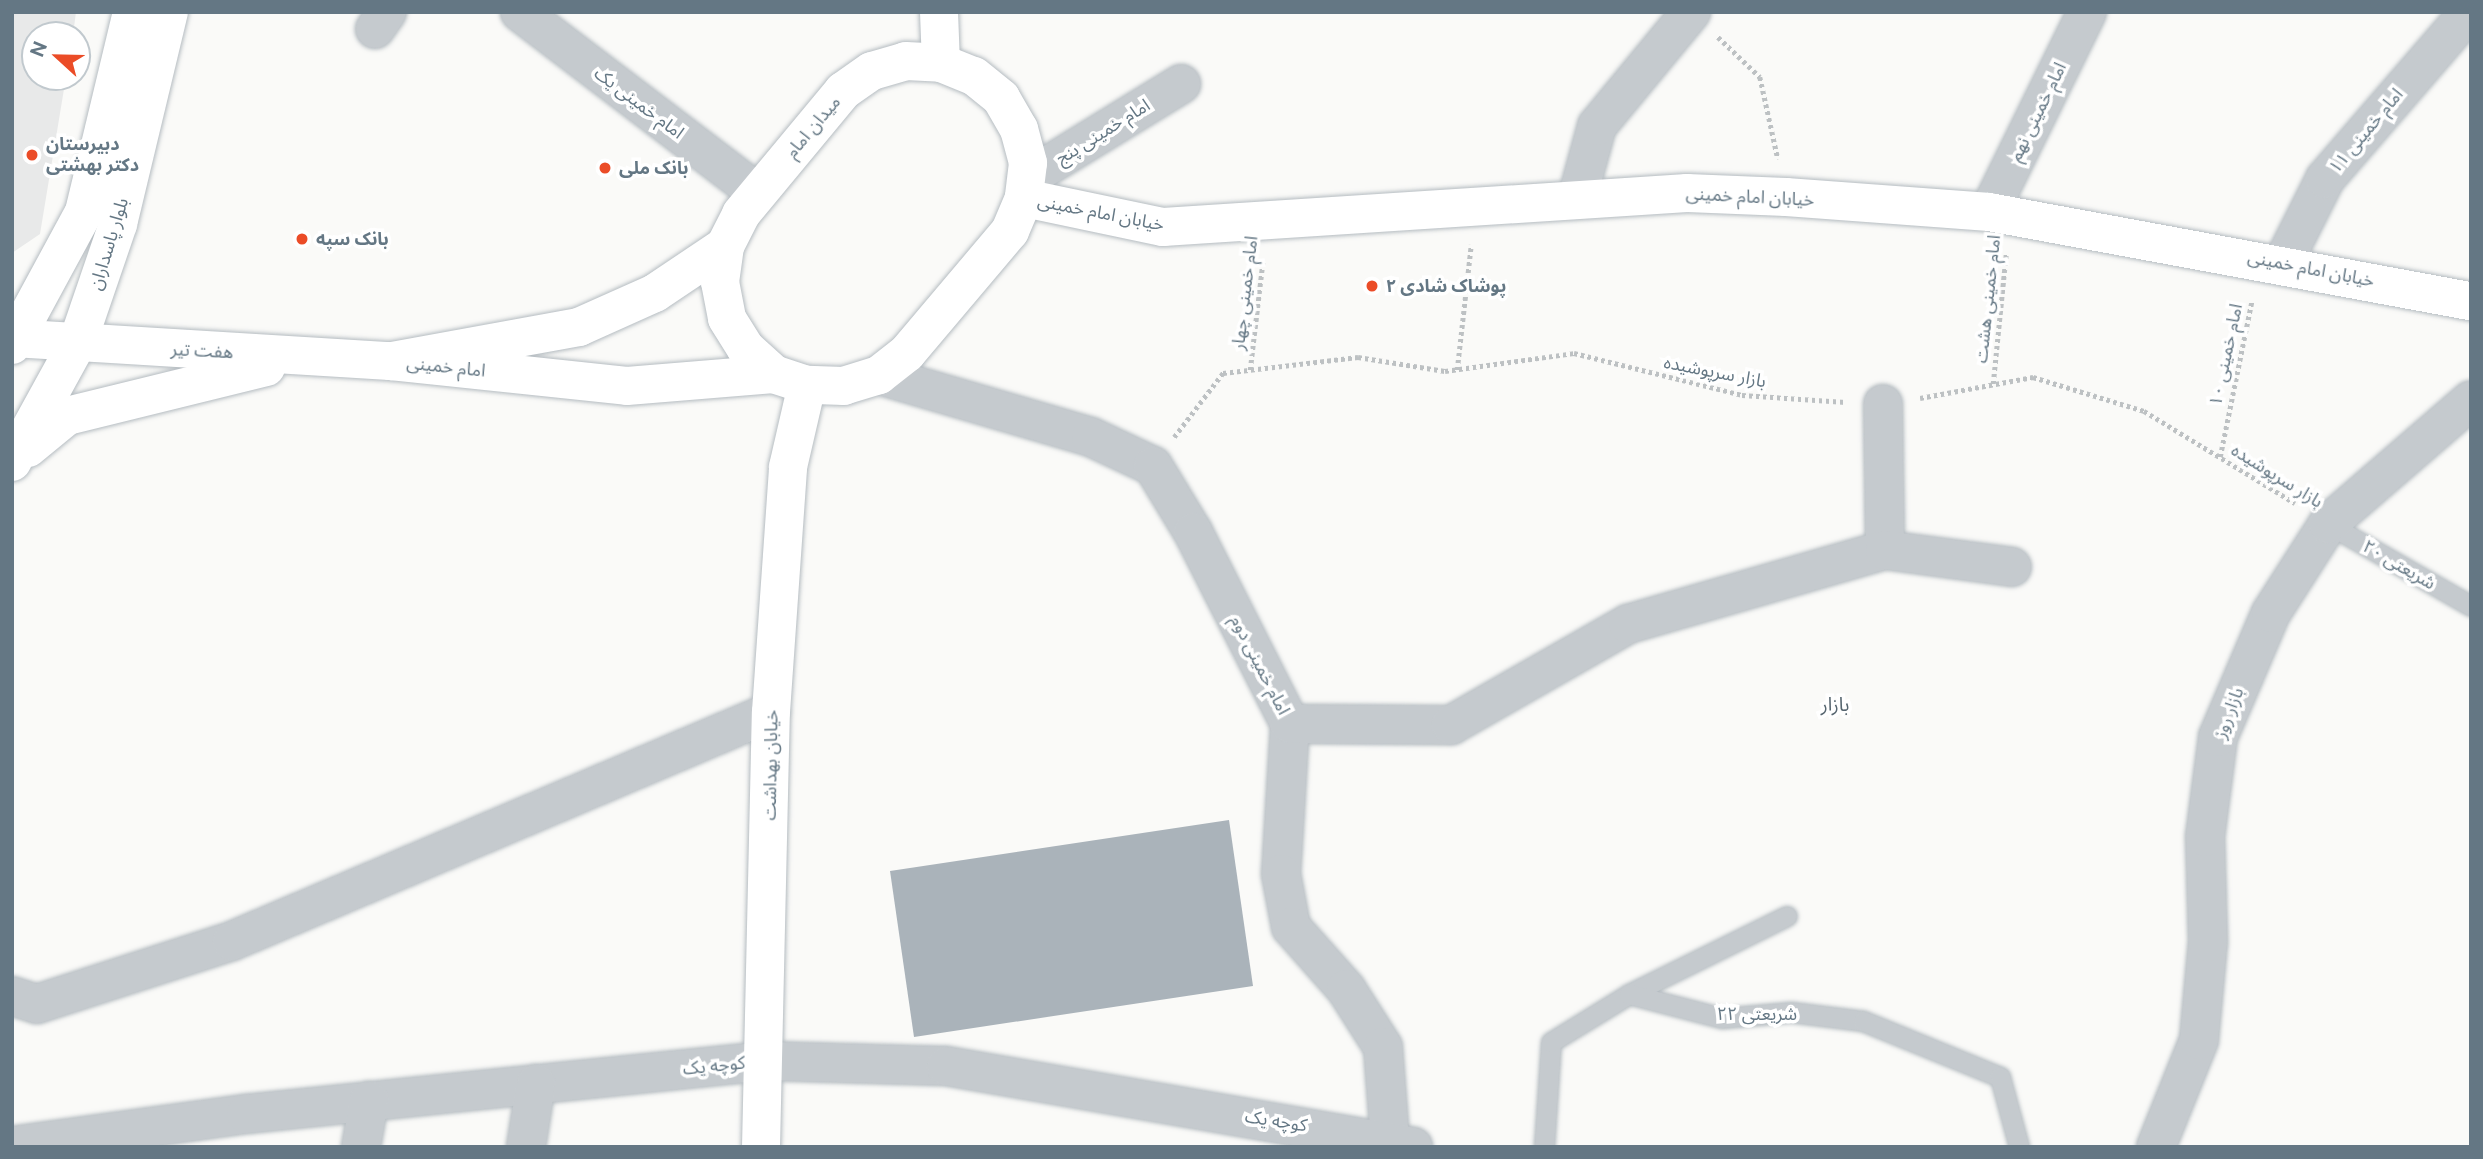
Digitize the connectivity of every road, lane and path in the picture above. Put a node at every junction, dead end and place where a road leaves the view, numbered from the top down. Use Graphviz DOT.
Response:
graph roads {
  1 [pos="132,12"];
  2 [pos="169,12"];
  3 [pos="520,12"];
  4 [pos="939,12"];
  5 [pos="2087,12"];
  6 [pos="2469,12"];
  7 [pos="1691,13"];
  8 [pos="941,63"];
  9 [pos="1181,84"];
  10 [pos="1025,189"];
  11 [pos="758,193"];
  12 [pos="1786,197"];
  13 [pos="1577,199"];
  14 [pos="1476,206"];
  15 [pos="1999,214"];
  16 [pos="1268,220"];
  17 [pos="724,246"];
  18 [pos="2272,261"];
  19 [pos="2471,301"];
  20 [pos="14,340"];
  21 [pos="77,344"];
  22 [pos="306,357"];
  23 [pos="391,361"];
  24 [pos="1250,370"];
  25 [pos="1457,370"];
  26 [pos="878,375"];
  27 [pos="791,380"];
  28 [pos="1993,384"];
  29 [pos="2471,400"];
  30 [pos="1883,404"];
  31 [pos="2220,457"];
  32 [pos="13,461"];
  33 [pos="1153,466"];
  34 [pos="2328,524"];
  35 [pos="1885,550"];
  36 [pos="2012,567"];
  37 [pos="2471,606"];
  38 [pos="771,712"];
  39 [pos="1290,724"];
  40 [pos="1787,916"];
  41 [pos="1629,994"];
  42 [pos="12,996"];
  43 [pos="766,1061"];
  44 [pos="536,1084"];
  45 [pos="369,1101"];
  46 [pos="1402,1143"];
  47 [pos="12,1146"];
  48 [pos="361,1147"];
  49 [pos="526,1147"];
  50 [pos="761,1147"];
  51 [pos="1544,1147"];
  52 [pos="2019,1147"];
  53 [pos="2157,1147"];
  1 -- 20 [label="main road, بلوار پاسداران"];
  2 -- 21 [label="main road, بلوار پاسداران"];
  3 -- 11 [label="street, امام خمینی یک"];
  4 -- 8 [label="main road"];
  5 -- 15 [label="street, امام خمینی نهم"];
  6 -- 18 [label="street, امام خمینی ۱۱"];
  7 -- 12 [label="path"];
  7 -- 13 [label="street"];
  8 -- 10 [label="main road, میدان امام"];
  8 -- 11 [label="main road, میدان امام"];
  9 -- 10 [label="street, امام خمینی پنج"];
  10 -- 16 [label="main road, خیابان امام خمینی"];
  10 -- 26 [label="main road"];
  11 -- 17 [label="main road, میدان امام"];
  12 -- 13 [label="main road, خیابان امام خمینی"];
  12 -- 15 [label="main road, خیابان امام خمینی"];
  13 -- 14 [label="main road, خیابان امام خمینی"];
  14 -- 16 [label="main road, خیابان امام خمینی"];
  14 -- 25 [label="path"];
  15 -- 18 [label="main road, خیابان امام خمینی"];
  15 -- 28 [label="path, امام خمینی هشت"];
  16 -- 24 [label="path, امام خمینی چهار"];
  17 -- 23 [label="main road, امام خمینی"];
  17 -- 27 [label="main road, میدان امام"];
  18 -- 19 [label="main road, خیابان امام خمینی"];
  18 -- 31 [label="path, امام خمینی ۱۰"];
  20 -- 21 [label="main road, هفت تیر"];
  21 -- 22 [label="main road, هفت تیر"];
  21 -- 32 [label="main road, بلوار پاسداران"];
  22 -- 23 [label="main road, هفت تیر"];
  22 -- 32 [label="main road"];
  23 -- 27 [label="main road, امام خمینی"];
  24 -- 25 [label="path, بازار سرپوشیده"];
  24 -- 33 [label="path, بازار سرپوشیده"];
  25 -- 30 [label="path, بازار سرپوشیده"];
  26 -- 27 [label="main road"];
  26 -- 33 [label="street"];
  27 -- 38 [label="main road, خیابان بهداشت"];
  28 -- 30 [label="path, بازار سرپوشیده"];
  28 -- 31 [label="path, بازار سرپوشیده"];
  29 -- 34 [label="street, بازار روز"];
  30 -- 35 [label="street"];
  31 -- 34 [label="path, بازار سرپوشیده"];
  33 -- 39 [label="street, امام خمینی دوم"];
  34 -- 37 [label="lane, شریعتی ۲۰"];
  34 -- 53 [label="street, بازار روز"];
  35 -- 36 [label="street"];
  35 -- 39 [label="street"];
  38 -- 42 [label="street"];
  38 -- 43 [label="main road, خیابان بهداشت"];
  39 -- 46 [label="street, امام خمینی دوم"];
  40 -- 41 [label="lane"];
  41 -- 51 [label="lane"];
  41 -- 52 [label="lane, شریعتی ۲۲"];
  43 -- 44 [label="street, کوچه یک"];
  43 -- 46 [label="street, کوچه یک"];
  43 -- 50 [label="main road, خیابان بهداشت"];
  44 -- 45 [label="street, کوچه یک"];
  44 -- 49 [label="street"];
  45 -- 47 [label="street, کوچه یک"];
  45 -- 48 [label="street"];
}
